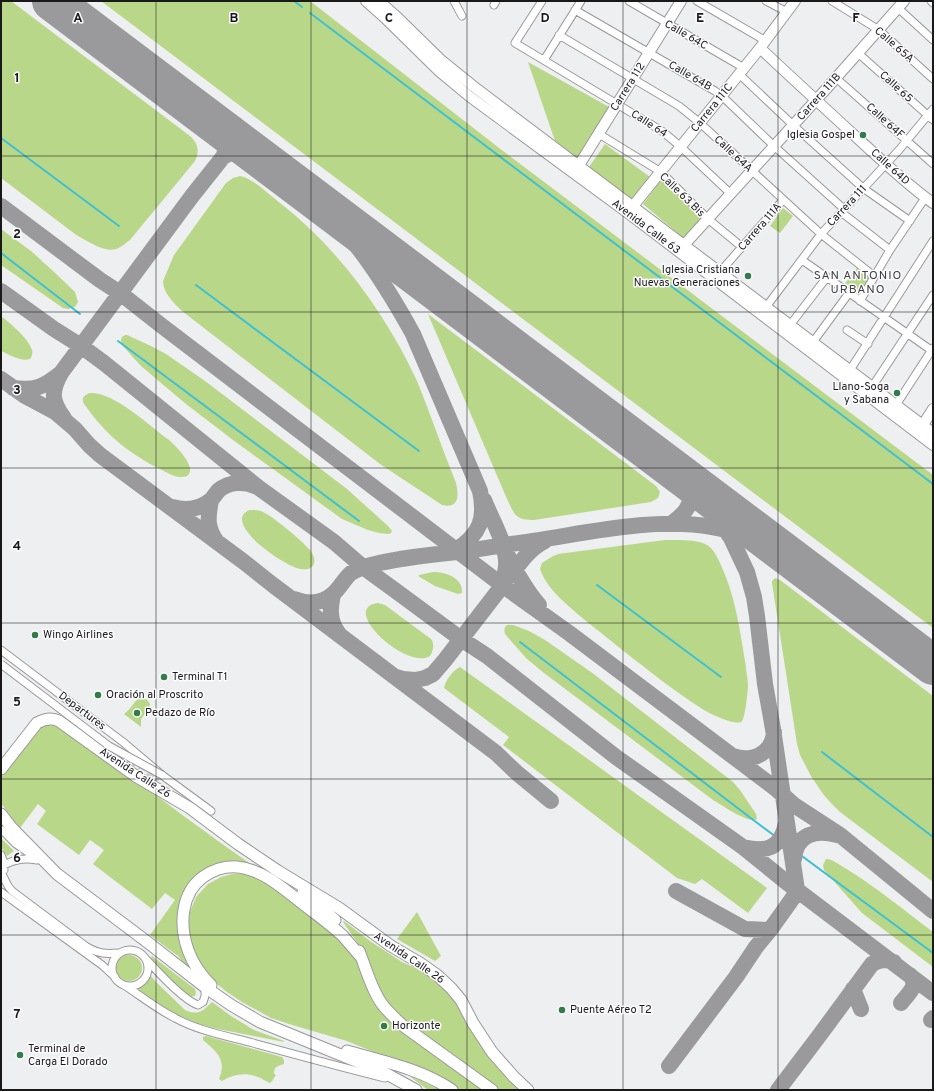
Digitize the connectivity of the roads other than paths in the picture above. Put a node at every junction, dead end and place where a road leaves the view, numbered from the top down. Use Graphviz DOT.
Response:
graph roads {
  1 [pos="366,1"];
  2 [pos="380,1"];
  3 [pos="454,1"];
  4 [pos="542,1"];
  5 [pos="581,1"];
  6 [pos="629,1"];
  7 [pos="681,1"];
  8 [pos="697,1"];
  9 [pos="766,1"];
  10 [pos="795,1"];
  11 [pos="832,1"];
  12 [pos="931,1"];
  13 [pos="933,3"];
  14 [pos="640,4"];
  15 [pos="901,5"];
  16 [pos="576,10"];
  17 [pos="787,12"];
  18 [pos="462,16"];
  19 [pos="667,24"];
  20 [pos="879,30"];
  21 [pos="559,35"];
  22 [pos="933,40"];
  23 [pos="763,44"];
  24 [pos="649,53"];
  25 [pos="858,53"];
  26 [pos="544,60"];
  27 [pos="742,71"];
  28 [pos="633,78"];
  29 [pos="836,78"];
  30 [pos="933,79"];
  31 [pos="722,96"];
  32 [pos="816,100"];
  33 [pos="618,104"];
  34 [pos="933,109"];
  35 [pos="930,117"];
  36 [pos="700,123"];
  37 [pos="793,125"];
  38 [pos="599,134"];
  39 [pos="906,141"];
  40 [pos="681,146"];
  41 [pos="774,146"];
  42 [pos="886,164"];
  43 [pos="933,164"];
  44 [pos="577,170"];
  45 [pos="751,171"];
  46 [pos="660,172"];
  47 [pos="863,188"];
  48 [pos="731,194"];
  49 [pos="783,200"];
  50 [pos="929,200"];
  51 [pos="630,210"];
  52 [pos="843,210"];
  53 [pos="708,219"];
  54 [pos="910,221"];
  55 [pos="821,234"];
  56 [pos="933,241"];
  57 [pos="684,245"];
  58 [pos="742,247"];
  59 [pos="890,250"];
  60 [pos="802,260"];
  61 [pos="720,272"];
  62 [pos="874,276"];
  63 [pos="826,277"];
  64 [pos="849,293"];
  65 [pos="933,295"];
  66 [pos="860,301"];
  67 [pos="766,307"];
  68 [pos="884,317"];
  69 [pos="790,325"];
  70 [pos="846,330"];
  71 [pos="908,334"];
  72 [pos="813,342"];
  73 [pos="868,344"];
  74 [pos="932,349"];
  75 [pos="850,370"];
  76 [pos="872,387"];
  77 [pos="896,405"];
  78 [pos="933,409"];
  79 [pos="920,429"];
  80 [pos="933,433"];
  81 [pos="933,444"];
  82 [pos="1,650"];
  83 [pos="1,664"];
  84 [pos="1,769"];
  85 [pos="162,776"];
  86 [pos="210,810"];
  87 [pos="1,814"];
  88 [pos="2,830"];
  89 [pos="1,855"];
  90 [pos="38,860"];
  91 [pos="4,865"];
  92 [pos="278,871"];
  93 [pos="57,874"];
  94 [pos="1,875"];
  95 [pos="1,892"];
  96 [pos="119,953"];
  97 [pos="361,957"];
  98 [pos="146,959"];
  99 [pos="115,977"];
  100 [pos="124,984"];
  101 [pos="205,987"];
  102 [pos="231,1005"];
  103 [pos="278,1030"];
  104 [pos="403,1082"];
  105 [pos="416,1090"];
  106 [pos="452,1090"];
  107 [pos="492,1090"];
  108 [pos="528,1090"];
  1 -- 44 [label="main road, Avenida Calle 63"];
  2 -- 44 [label="main road, Avenida Calle 63"];
  3 -- 18 [label="street"];
  4 -- 26 [label="street, Calle 64"];
  5 -- 16 [label="street"];
  6 -- 14 [label="street, Calle 64C"];
  7 -- 19 [label="main road, Carrera 112"];
  8 -- 23 [label="street, Calle 64D"];
  9 -- 17 [label="street"];
  10 -- 17 [label="main road, Carrera 111C"];
  11 -- 20 [label="street, Calle 65A"];
  12 -- 13 [label="street"];
  14 -- 19 [label="street, Calle 64C"];
  15 -- 20 [label="main road, Carrera 111B"];
  15 -- 22 [label="street"];
  16 -- 21 [label="street"];
  16 -- 24 [label="street, Calle 64B"];
  17 -- 23 [label="main road, Carrera 111C"];
  19 -- 24 [label="main road, Carrera 112"];
  19 -- 27 [label="street, Calle 64C"];
  20 -- 25 [label="main road, Carrera 111B"];
  20 -- 30 [label="street, Calle 65A"];
  21 -- 26 [label="street"];
  21 -- 28 [label="street, Calle 64A"];
  23 -- 27 [label="main road, Carrera 111C"];
  23 -- 32 [label="main road, Calle 64D"];
  24 -- 28 [label="main road, Carrera 112"];
  24 -- 31 [label="street, Calle 64B"];
  25 -- 29 [label="main road, Carrera 111B"];
  25 -- 35 [label="street, Calle 65"];
  26 -- 33 [label="street, Calle 64"];
  27 -- 31 [label="main road, Carrera 111C"];
  27 -- 37 [label="street, Calle 64C"];
  28 -- 33 [label="main road, Carrera 112"];
  28 -- 36 [label="street, Calle 64A"];
  29 -- 32 [label="main road, Carrera 111B"];
  29 -- 39 [label="street, Calle 64F"];
  31 -- 36 [label="main road, Carrera 111C"];
  31 -- 41 [label="street, Calle 64B"];
  32 -- 37 [label="main road, Carrera 111B"];
  32 -- 42 [label="main road, Calle 64D"];
  33 -- 38 [label="main road, Carrera 112"];
  33 -- 40 [label="street, Calle 64"];
  34 -- 35 [label="street, Carrera 111"];
  35 -- 39 [label="street, Carrera 111"];
  36 -- 40 [label="main road, Carrera 111C"];
  36 -- 45 [label="street, Calle 64A"];
  37 -- 41 [label="main road, Carrera 111B"];
  37 -- 47 [label="street, Calle 64C"];
  38 -- 44 [label="main road, Carrera 112"];
  38 -- 46 [label="street, Calle 63 Bis"];
  39 -- 42 [label="street, Carrera 111"];
  39 -- 43 [label="street, Calle 64F"];
  40 -- 46 [label="main road, Carrera 111C"];
  40 -- 48 [label="street, Calle 64"];
  41 -- 45 [label="main road, Carrera 111B"];
  41 -- 52 [label="street, Calle 64B"];
  42 -- 47 [label="street, Carrera 111"];
  42 -- 50 [label="main road, Calle 64D"];
  44 -- 51 [label="main road, Avenida Calle 63"];
  45 -- 48 [label="main road, Carrera 111B"];
  45 -- 49 [label="street, Calle 64A"];
  46 -- 51 [label="main road, Carrera 111C"];
  46 -- 53 [label="street, Calle 63 Bis"];
  47 -- 52 [label="street, Carrera 111"];
  47 -- 54 [label="street, Calle 64C"];
  48 -- 53 [label="main road, Carrera 111B"];
  49 -- 55 [label="street, Calle 64A"];
  49 -- 58 [label="street, Carrera 111A"];
  50 -- 54 [label="street"];
  51 -- 57 [label="main road, Avenida Calle 63"];
  51 -- 79 [label="main road, Avenida Calle 63"];
  52 -- 55 [label="street, Carrera 111"];
  52 -- 59 [label="street, Calle 64B"];
  53 -- 57 [label="main road, Carrera 111B"];
  53 -- 58 [label="street, Calle 63 Bis"];
  54 -- 59 [label="street"];
  55 -- 60 [label="street, Carrera 111"];
  55 -- 62 [label="street, Calle 64A"];
  56 -- 68 [label="street"];
  57 -- 61 [label="main road, Avenida Calle 63"];
  58 -- 61 [label="street, Carrera 111A"];
  59 -- 62 [label="street"];
  60 -- 63 [label="street"];
  60 -- 67 [label="street, Carrera 111"];
  61 -- 67 [label="main road, Avenida Calle 63"];
  62 -- 66 [label="street"];
  63 -- 64 [label="street"];
  63 -- 69 [label="street"];
  64 -- 66 [label="street"];
  64 -- 72 [label="street"];
  65 -- 71 [label="street"];
  66 -- 68 [label="street"];
  67 -- 69 [label="main road, Avenida Calle 63"];
  68 -- 71 [label="street"];
  68 -- 73 [label="street"];
  69 -- 72 [label="main road, Avenida Calle 63"];
  70 -- 73 [label="street"];
  71 -- 74 [label="street"];
  71 -- 76 [label="street"];
  72 -- 75 [label="main road, Avenida Calle 63"];
  73 -- 75 [label="street"];
  74 -- 77 [label="street"];
  75 -- 76 [label="main road, Avenida Calle 63"];
  76 -- 77 [label="main road, Avenida Calle 63"];
  77 -- 79 [label="main road, Avenida Calle 63"];
  78 -- 79 [label="main road"];
  79 -- 80 [label="main road, Avenida Calle 63"];
  79 -- 81 [label="main road, Avenida Calle 63"];
  82 -- 85 [label="street, Departures, bridge"];
  83 -- 85 [label="street, Departures, bridge"];
  84 -- 92 [label="main road, Avenida Calle 26"];
  85 -- 86 [label="street, Departures"];
  87 -- 93 [label="main road"];
  88 -- 90 [label="street"];
  89 -- 91 [label="street"];
  90 -- 91 [label="street"];
  90 -- 93 [label="street"];
  91 -- 94 [label="street"];
  92 -- 97 [label="main road, Avenida Calle 26"];
  92 -- 108 [label="main road, Avenida Calle 26"];
  93 -- 101 [label="main road"];
  94 -- 96 [label="street"];
  95 -- 99 [label="street"];
  96 -- 98 [label="street"];
  96 -- 99 [label="street"];
  97 -- 102 [label="main road"];
  97 -- 107 [label="main road, Avenida Calle 26"];
  98 -- 100 [label="street"];
  98 -- 101 [label="street"];
  99 -- 100 [label="street"];
  100 -- 104 [label="street"];
  101 -- 102 [label="main road"];
  102 -- 103 [label="main road"];
  103 -- 104 [label="main road"];
  103 -- 106 [label="main road"];
  104 -- 105 [label="main road"];
}
